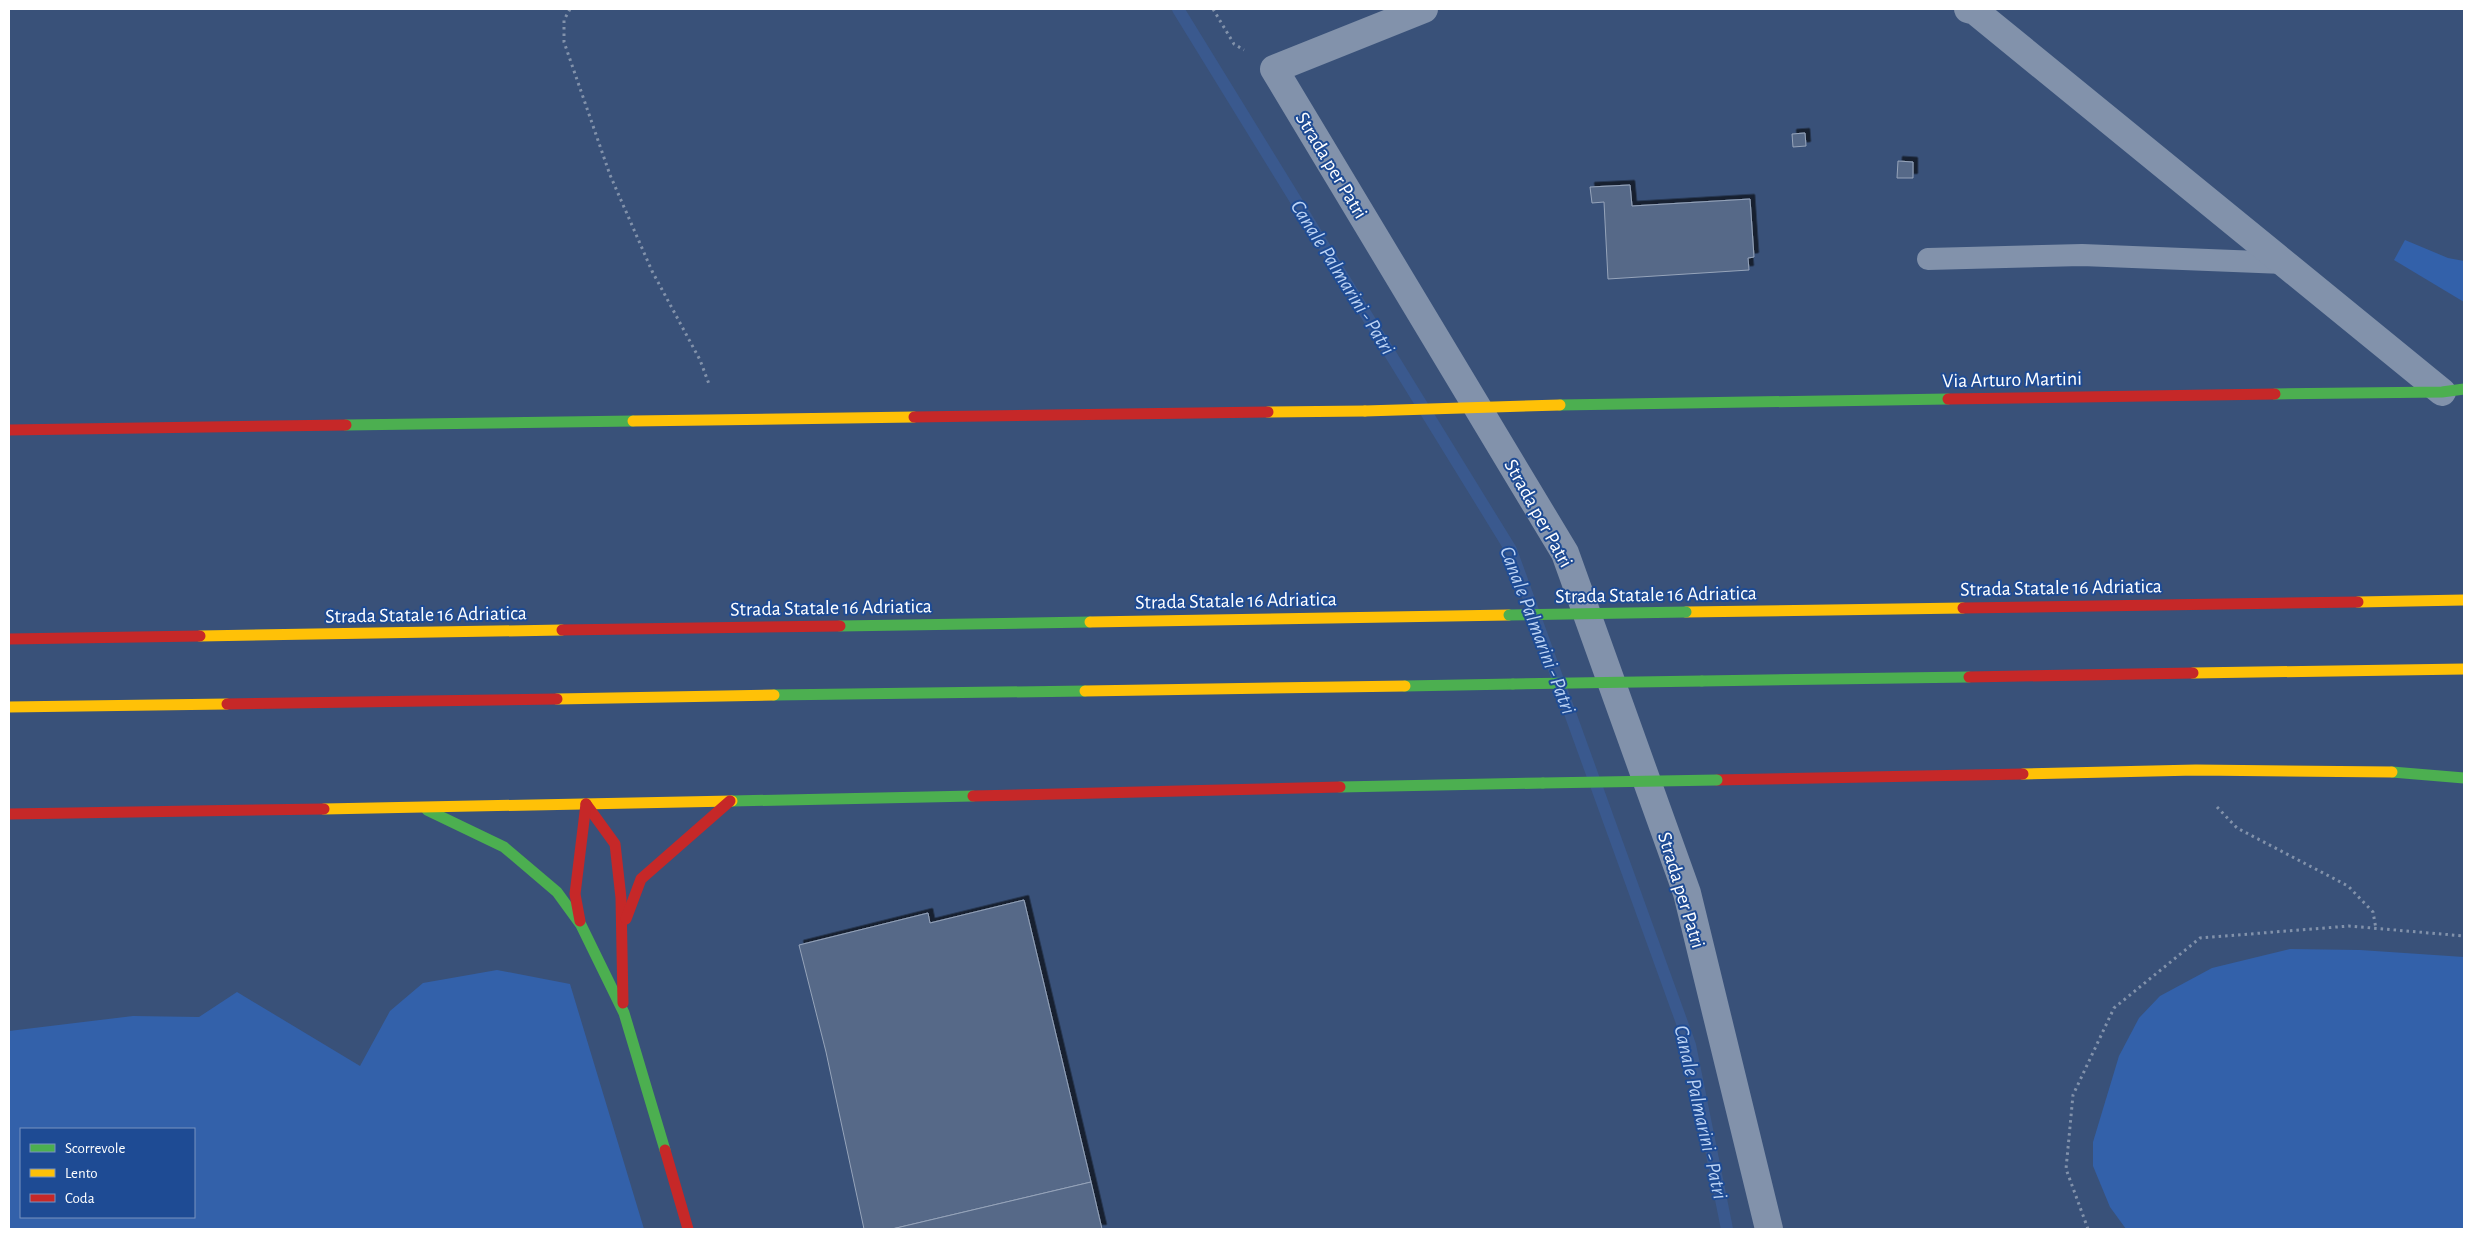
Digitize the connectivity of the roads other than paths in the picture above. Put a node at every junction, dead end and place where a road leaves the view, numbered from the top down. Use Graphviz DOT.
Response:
graph roads {
  1 [pos="1424,9"];
  2 [pos="1968,9"];
  3 [pos="1928,259"];
  4 [pos="2284,263"];
  5 [pos="2453,390"];
  6 [pos="9,430"];
  7 [pos="2464,600"];
  8 [pos="9,639"];
  9 [pos="2464,669"];
  10 [pos="9,707"];
  11 [pos="2464,778"];
  12 [pos="730,801"];
  13 [pos="586,804"];
  14 [pos="421,807"];
  15 [pos="9,814"];
  16 [pos="581,925"];
  17 [pos="622,931"];
  18 [pos="624,1013"];
  19 [pos="688,1229"];
  20 [pos="1769,1229"];
  1 -- 20 [label="street, Strada per Patri"];
  2 -- 4 [label="street"];
  3 -- 4 [label="lane"];
  4 -- 5 [label="street"];
  5 -- 6 [label="main road, Via Arturo Martini, bridge"];
  7 -- 8 [label="main road, Strada Statale 16 Adriatica, bridge"];
  9 -- 10 [label="main road, bridge"];
  11 -- 12 [label="main road, bridge"];
  12 -- 13 [label="main road"];
  12 -- 17 [label="main road"];
  13 -- 14 [label="main road"];
  13 -- 16 [label="main road"];
  13 -- 17 [label="main road"];
  14 -- 15 [label="main road"];
  14 -- 16 [label="main road"];
  16 -- 18 [label="main road"];
  17 -- 18 [label="main road"];
  18 -- 19 [label="main road"];
}
